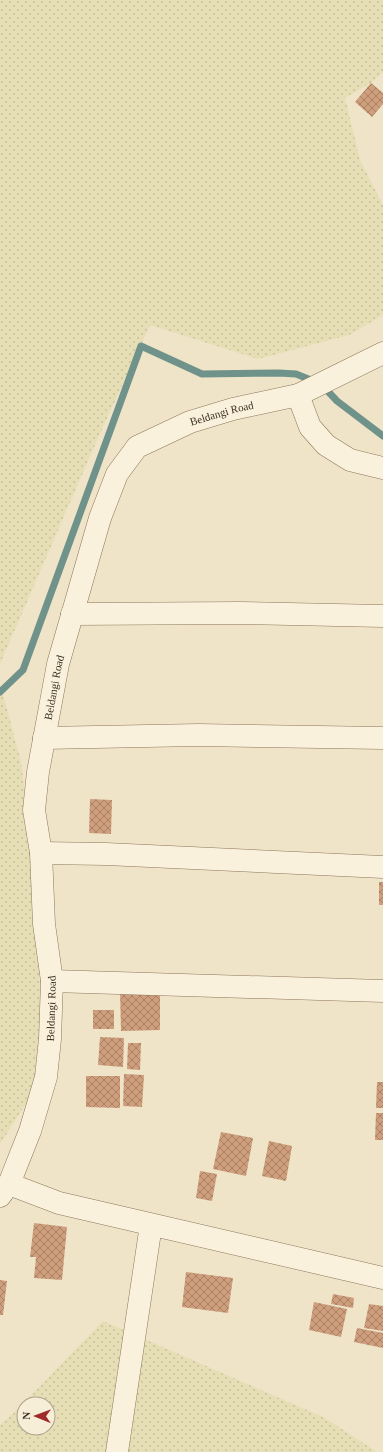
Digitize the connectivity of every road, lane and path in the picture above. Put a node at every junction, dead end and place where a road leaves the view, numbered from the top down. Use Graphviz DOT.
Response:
graph roads {
  1 [pos="383,353"];
  2 [pos="298,395"];
  3 [pos="383,468"];
  4 [pos="72,614"];
  5 [pos="383,616"];
  6 [pos="44,738"];
  7 [pos="383,738"];
  8 [pos="41,854"];
  9 [pos="383,867"];
  10 [pos="52,981"];
  11 [pos="383,991"];
  12 [pos="5,1190"];
  13 [pos="151,1225"];
  14 [pos="383,1278"];
  15 [pos="117,1452"];
  1 -- 2 [label="street, Beldangi Road"];
  2 -- 3 [label="street"];
  2 -- 4 [label="street, Beldangi Road"];
  4 -- 5 [label="street"];
  4 -- 6 [label="street, Beldangi Road"];
  6 -- 7 [label="street"];
  6 -- 8 [label="street, Beldangi Road"];
  8 -- 9 [label="street"];
  8 -- 10 [label="street, Beldangi Road"];
  10 -- 11 [label="street"];
  10 -- 12 [label="street, Beldangi Road"];
  12 -- 13 [label="street"];
  13 -- 14 [label="street"];
  13 -- 15 [label="street"];
}
